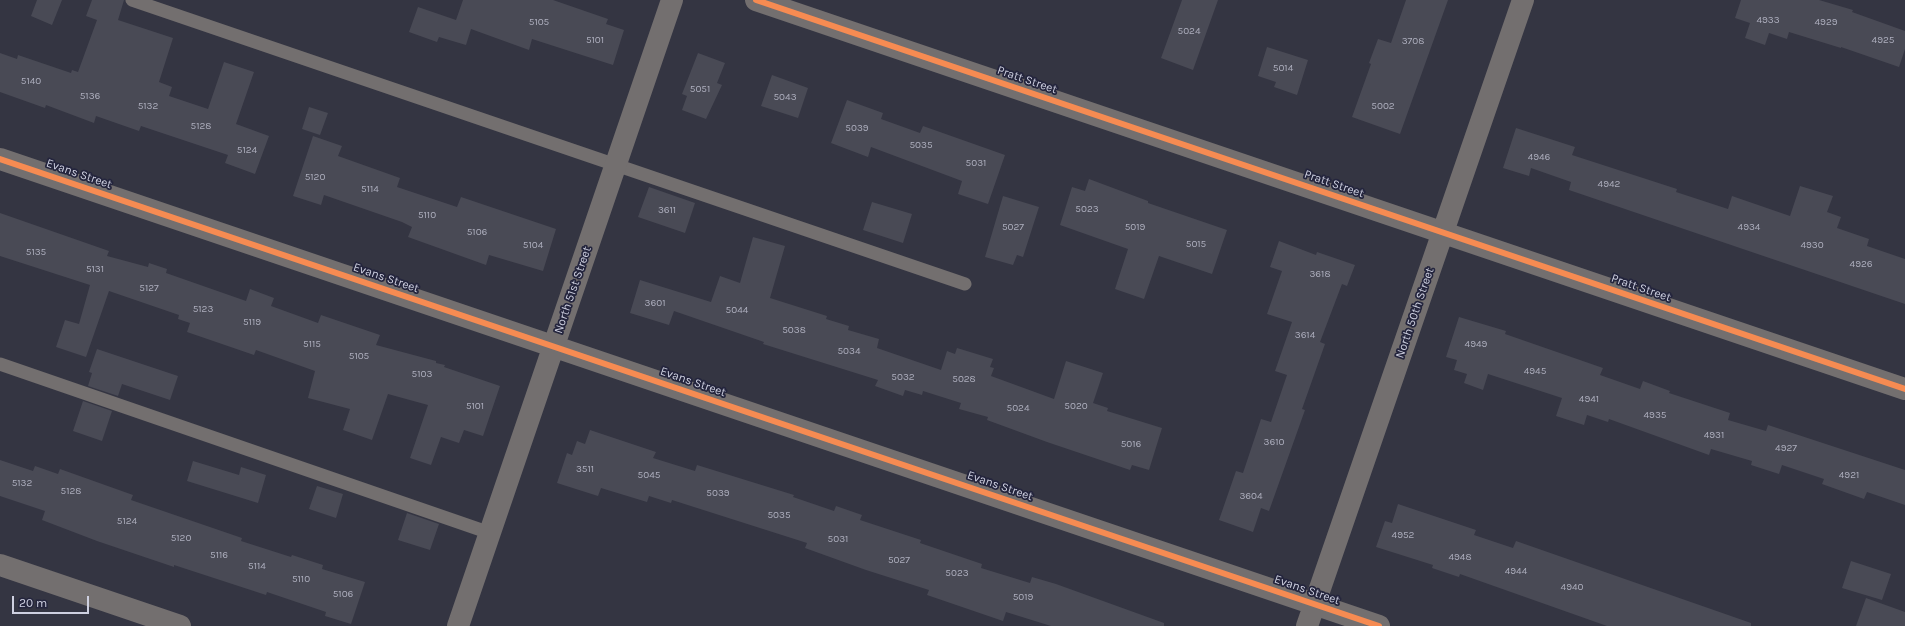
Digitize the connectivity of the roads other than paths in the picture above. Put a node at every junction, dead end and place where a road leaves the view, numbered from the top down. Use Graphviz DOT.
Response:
graph roads {
  1 [pos="132,0"];
  2 [pos="672,0"];
  3 [pos="756,0"];
  4 [pos="1523,0"];
  5 [pos="0,159"];
  6 [pos="616,165"];
  7 [pos="1442,232"];
  8 [pos="965,284"];
  9 [pos="554,347"];
  10 [pos="0,364"];
  11 [pos="1905,389"];
  12 [pos="490,533"];
  13 [pos="0,565"];
  14 [pos="1315,604"];
  15 [pos="180,626"];
  16 [pos="458,626"];
  17 [pos="1308,626"];
  18 [pos="1379,626"];
  1 -- 6 [label="lane"];
  2 -- 6 [label="street, North 51st Street"];
  3 -- 7 [label="street, Pratt Street"];
  4 -- 7 [label="street, North 50th Street"];
  5 -- 9 [label="street, Evans Street"];
  6 -- 8 [label="lane"];
  6 -- 9 [label="street, North 51st Street"];
  7 -- 11 [label="street, Pratt Street"];
  7 -- 14 [label="street, North 50th Street"];
  9 -- 12 [label="street, North 51st Street"];
  9 -- 14 [label="street, Evans Street"];
  10 -- 12 [label="lane"];
  12 -- 16 [label="street, North 51st Street"];
  13 -- 15 [label="street"];
  14 -- 17 [label="street, North 50th Street"];
  14 -- 18 [label="street, Evans Street"];
}
